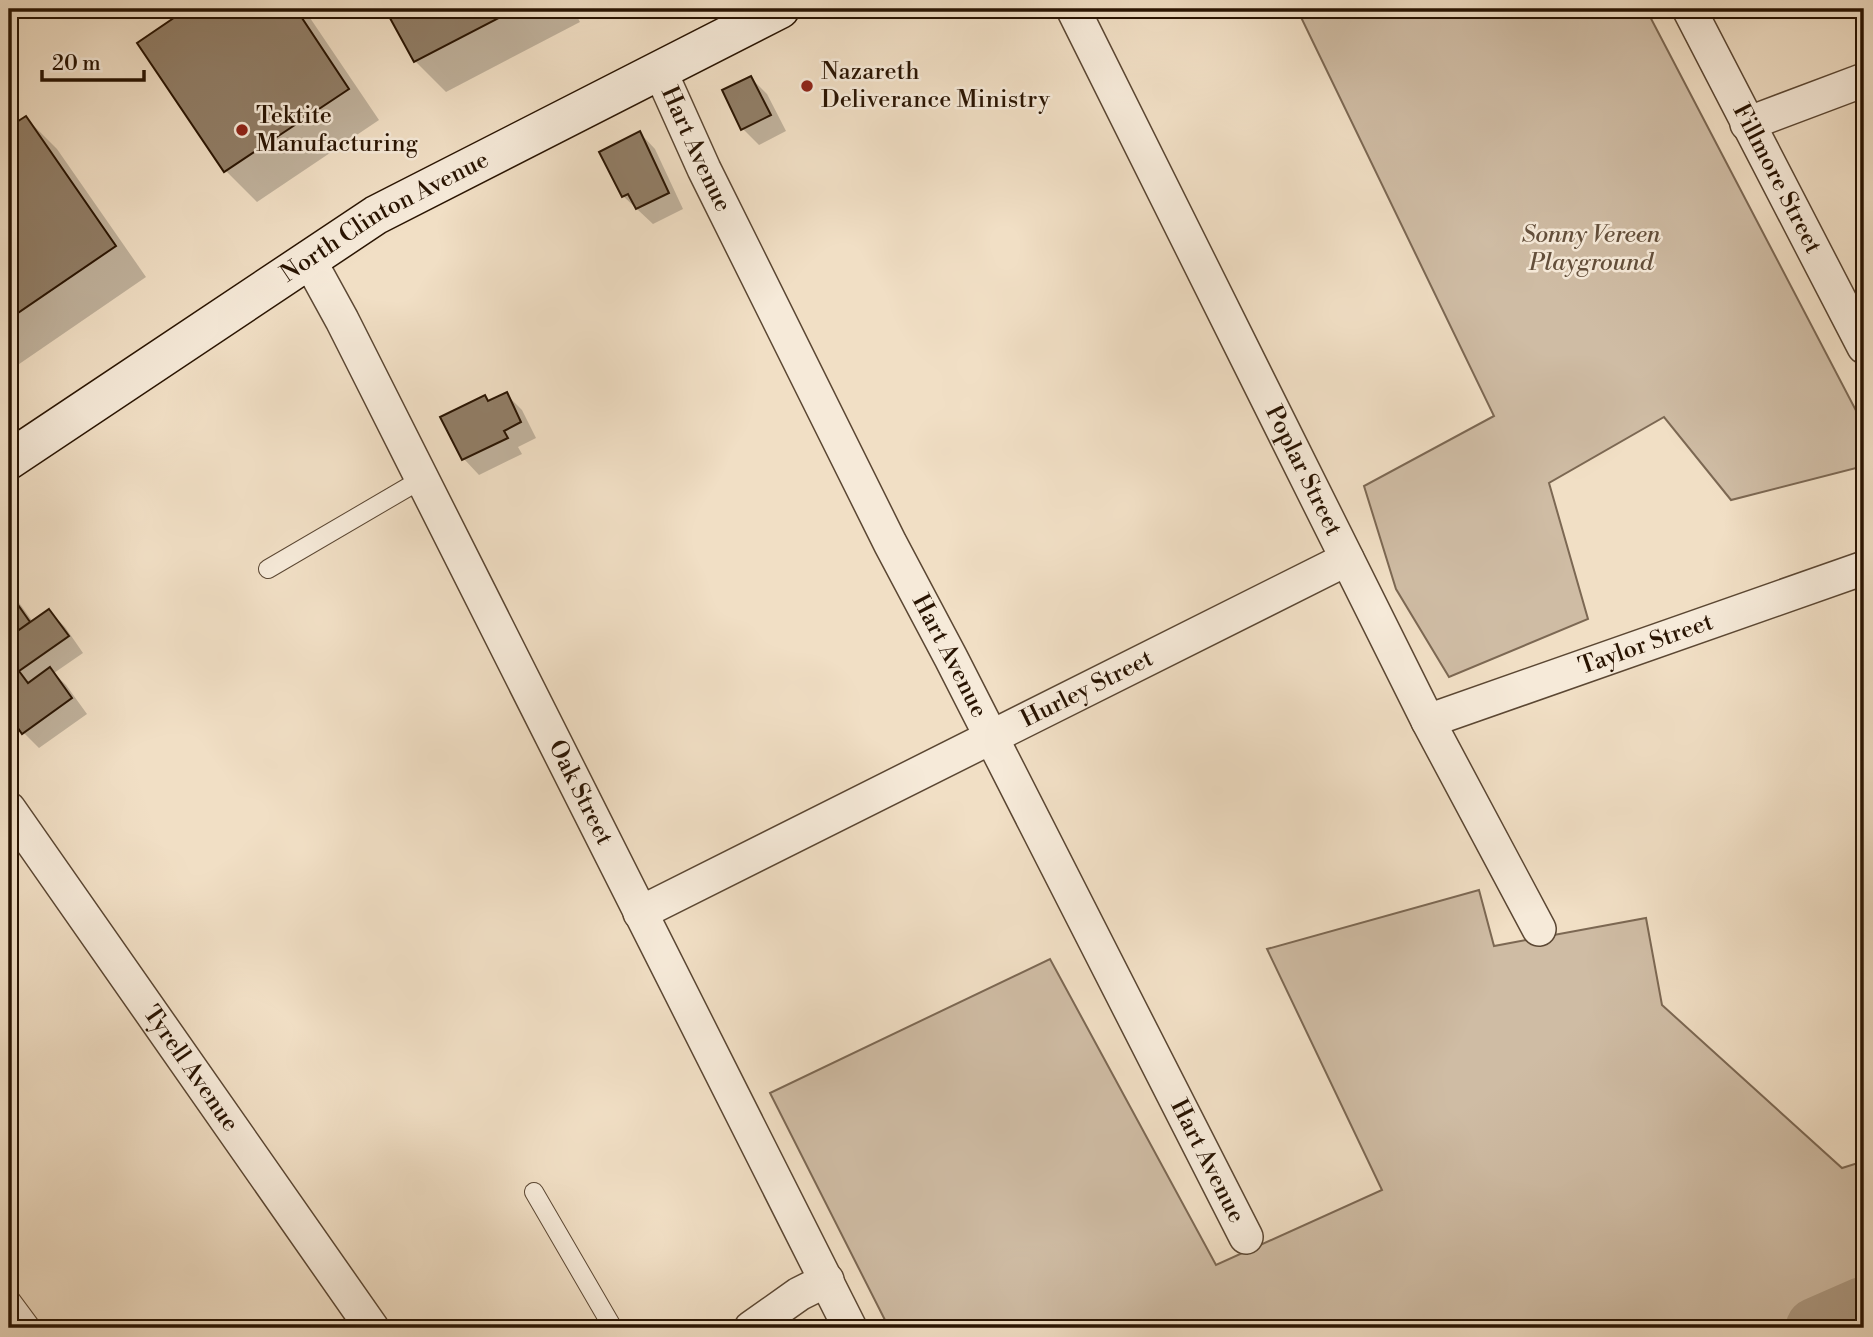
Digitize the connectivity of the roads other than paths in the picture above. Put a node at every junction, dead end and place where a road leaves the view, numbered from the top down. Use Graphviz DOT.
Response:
graph roads {
  1 [pos="780,9"];
  2 [pos="1073,9"];
  3 [pos="1689,9"];
  4 [pos="660,71"];
  5 [pos="1864,80"];
  6 [pos="1747,124"];
  7 [pos="309,258"];
  8 [pos="1860,330"];
  9 [pos="9,460"];
  10 [pos="422,480"];
  11 [pos="1347,558"];
  12 [pos="1864,568"];
  13 [pos="268,569"];
  14 [pos="1428,721"];
  15 [pos="991,738"];
  16 [pos="9,809"];
  17 [pos="640,913"];
  18 [pos="1539,929"];
  19 [pos="534,1192"];
  20 [pos="1245,1237"];
  21 [pos="827,1280"];
  22 [pos="9,1297"];
  23 [pos="25,1326"];
  24 [pos="372,1328"];
  25 [pos="612,1328"];
  26 [pos="751,1328"];
  27 [pos="850,1328"];
  1 -- 4 [label="street, North Clinton Avenue"];
  2 -- 11 [label="street, Poplar Street"];
  3 -- 6 [label="street, Fillmore Street"];
  4 -- 7 [label="street, North Clinton Avenue"];
  4 -- 15 [label="street, Hart Avenue"];
  5 -- 6 [label="street"];
  6 -- 8 [label="street, Fillmore Street"];
  7 -- 9 [label="street, North Clinton Avenue"];
  7 -- 10 [label="street, Oak Street"];
  10 -- 13 [label="lane"];
  10 -- 17 [label="street, Oak Street"];
  11 -- 14 [label="street, Poplar Street"];
  11 -- 15 [label="street, Hurley Street"];
  12 -- 14 [label="street, Taylor Street"];
  14 -- 18 [label="street, Poplar Street"];
  15 -- 17 [label="street, Hurley Street"];
  15 -- 20 [label="street, Hart Avenue"];
  16 -- 24 [label="street, Tyrell Avenue"];
  17 -- 21 [label="street, Oak Street"];
  19 -- 25 [label="lane"];
  21 -- 26 [label="street"];
  21 -- 27 [label="street, Oak Street"];
  22 -- 23 [label="lane"];
}
